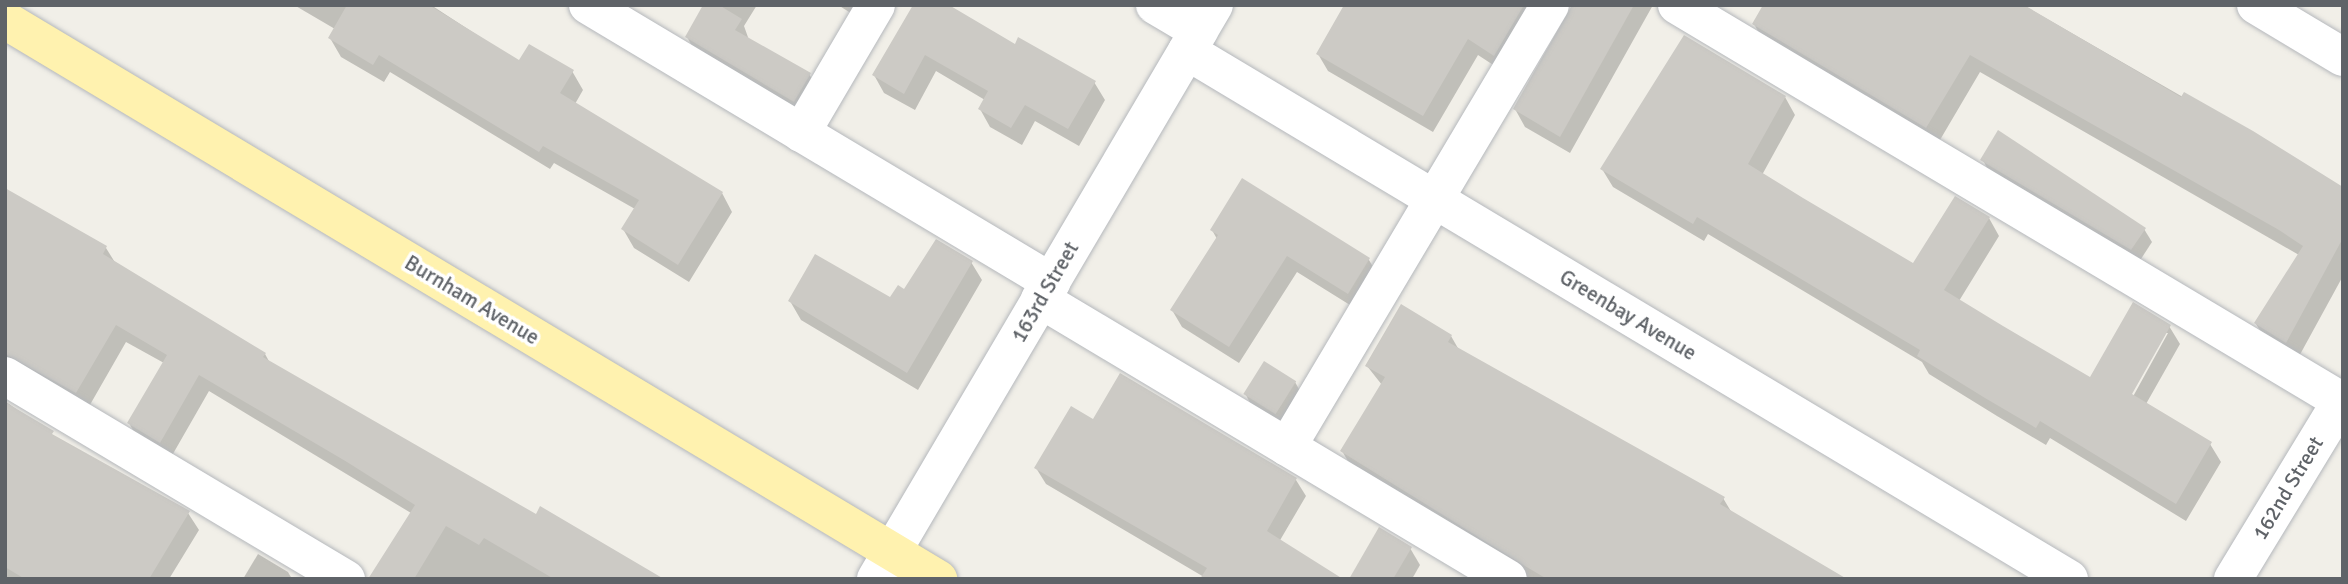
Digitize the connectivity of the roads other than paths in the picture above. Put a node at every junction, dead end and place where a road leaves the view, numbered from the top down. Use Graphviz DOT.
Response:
graph roads {
  1 [pos="588,5"];
  2 [pos="876,5"];
  3 [pos="1156,5"];
  4 [pos="1550,5"];
  5 [pos="1677,5"];
  6 [pos="2256,5"];
  7 [pos="5,20"];
  8 [pos="1200,29"];
  9 [pos="2343,57"];
  10 [pos="801,133"];
  11 [pos="1434,199"];
  12 [pos="1046,290"];
  13 [pos="5,376"];
  14 [pos="2342,400"];
  15 [pos="1287,447"];
  16 [pos="884,565"];
  17 [pos="346,579"];
  18 [pos="938,579"];
  19 [pos="1508,579"];
  20 [pos="2069,579"];
  21 [pos="2233,579"];
  1 -- 10 [label="street"];
  2 -- 10 [label="street"];
  3 -- 8 [label="street, Greenbay Avenue"];
  4 -- 11 [label="street"];
  5 -- 14 [label="street"];
  6 -- 9 [label="street"];
  7 -- 16 [label="main road, Burnham Avenue"];
  8 -- 11 [label="street, Greenbay Avenue"];
  8 -- 12 [label="street, 163rd Street"];
  10 -- 12 [label="street"];
  11 -- 15 [label="street"];
  11 -- 20 [label="street, Greenbay Avenue"];
  12 -- 15 [label="street"];
  12 -- 16 [label="street, 163rd Street"];
  13 -- 17 [label="street"];
  14 -- 21 [label="street, 162nd Street"];
  15 -- 19 [label="street"];
  16 -- 18 [label="main road, Burnham Avenue"];
}
